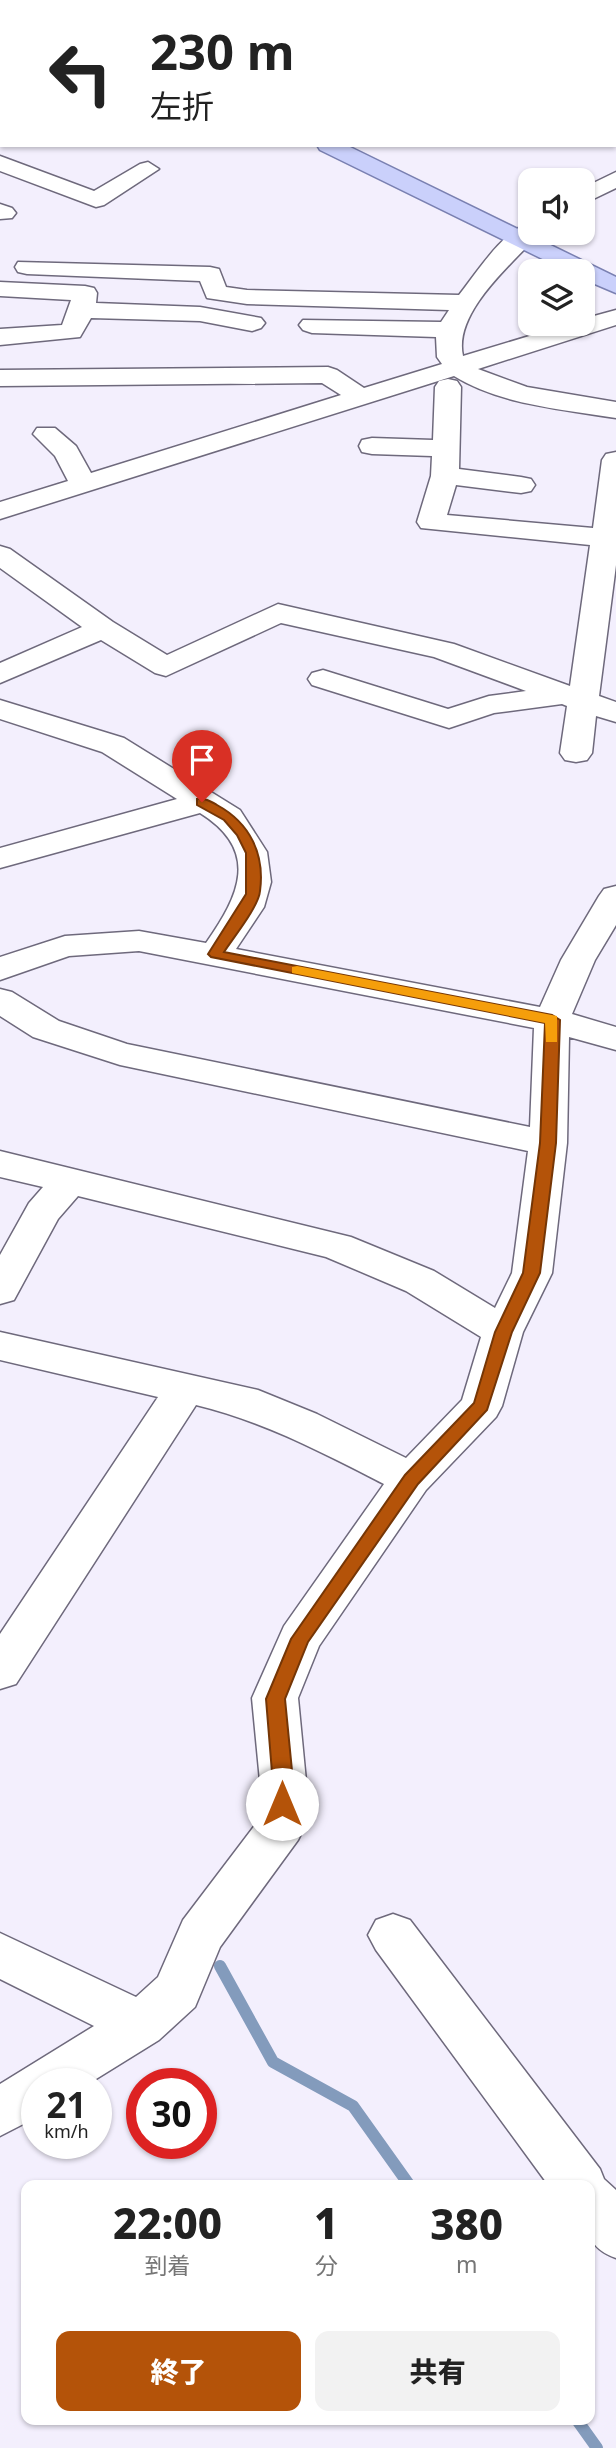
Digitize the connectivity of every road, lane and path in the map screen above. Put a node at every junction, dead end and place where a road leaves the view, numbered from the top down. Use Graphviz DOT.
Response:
graph roads {
  1 [pos="332,147"];
  2 [pos="0,163"];
  3 [pos="148,169"];
  4 [pos="616,179"];
  5 [pos="595,190"];
  6 [pos="518,231"];
  7 [pos="518,242"];
  8 [pos="544,245"];
  9 [pos="27,267"];
  10 [pos="616,286"];
  11 [pos="0,289"];
  12 [pos="466,303"];
  13 [pos="82,310"];
  14 [pos="616,317"];
  15 [pos="450,330"];
  16 [pos="616,335"];
  17 [pos="0,337"];
  18 [pos="0,378"];
  19 [pos="461,378"];
  20 [pos="362,398"];
  21 [pos="616,410"];
  22 [pos="46,434"];
  23 [pos="372,446"];
  24 [pos="616,460"];
  25 [pos="446,463"];
  26 [pos="83,484"];
  27 [pos="521,485"];
  28 [pos="0,511"];
  29 [pos="0,529"];
  30 [pos="605,538"];
  31 [pos="0,555"];
  32 [pos="103,628"];
  33 [pos="4,668"];
  34 [pos="323,679"];
  35 [pos="575,697"];
  36 [pos="616,713"];
  37 [pos="10,719"];
  38 [pos="576,753"];
  39 [pos="202,802"];
  40 [pos="0,858"];
  41 [pos="616,897"];
  42 [pos="216,954"];
  43 [pos="0,969"];
  44 [pos="0,1000"];
  45 [pos="552,1020"];
  46 [pos="616,1039"];
  47 [pos="548,1143"];
  48 [pos="0,1164"];
  49 [pos="68,1183"];
  50 [pos="0,1290"];
  51 [pos="503,1332"];
  52 [pos="0,1346"];
  53 [pos="187,1387"];
  54 [pos="411,1479"];
  55 [pos="0,1671"];
  56 [pos="393,1935"];
  57 [pos="0,1955"];
  58 [pos="141,2024"];
  59 [pos="70,2068"];
  60 [pos="21,2099"];
  61 [pos="0,2112"];
  62 [pos="577,2180"];
  63 [pos="595,2205"];
  64 [pos="616,2233"];
  1 -- 6 [label="main road"];
  2 -- 3 [label="street"];
  4 -- 5 [label="street"];
  7 -- 12 [label="street"];
  8 -- 10 [label="main road"];
  9 -- 12 [label="street"];
  11 -- 13 [label="street"];
  12 -- 15 [label="street"];
  13 -- 15 [label="street"];
  13 -- 17 [label="street"];
  14 -- 19 [label="street"];
  15 -- 19 [label="street"];
  16 -- 19 [label="street"];
  18 -- 20 [label="street"];
  19 -- 20 [label="street"];
  19 -- 21 [label="street"];
  19 -- 25 [label="street"];
  19 -- 29 [label="street"];
  20 -- 26 [label="street"];
  22 -- 26 [label="street"];
  23 -- 25 [label="street"];
  24 -- 30 [label="street"];
  25 -- 27 [label="street"];
  25 -- 30 [label="street"];
  26 -- 28 [label="street"];
  30 -- 35 [label="street"];
  31 -- 32 [label="street"];
  32 -- 33 [label="street"];
  32 -- 35 [label="street"];
  34 -- 35 [label="street"];
  35 -- 36 [label="street"];
  35 -- 38 [label="street"];
  37 -- 39 [label="street"];
  39 -- 40 [label="street"];
  39 -- 42 [label="street"];
  41 -- 45 [label="street"];
  42 -- 43 [label="street"];
  42 -- 45 [label="street"];
  44 -- 47 [label="street"];
  45 -- 46 [label="street"];
  45 -- 47 [label="street"];
  47 -- 51 [label="street"];
  48 -- 49 [label="street"];
  49 -- 50 [label="street"];
  49 -- 51 [label="street"];
  51 -- 54 [label="street"];
  52 -- 53 [label="street"];
  53 -- 54 [label="street"];
  53 -- 55 [label="street"];
  54 -- 58 [label="street"];
  56 -- 62 [label="street"];
  57 -- 58 [label="street"];
  58 -- 59 [label="street"];
  60 -- 61 [label="street"];
  63 -- 64 [label="street"];
}
